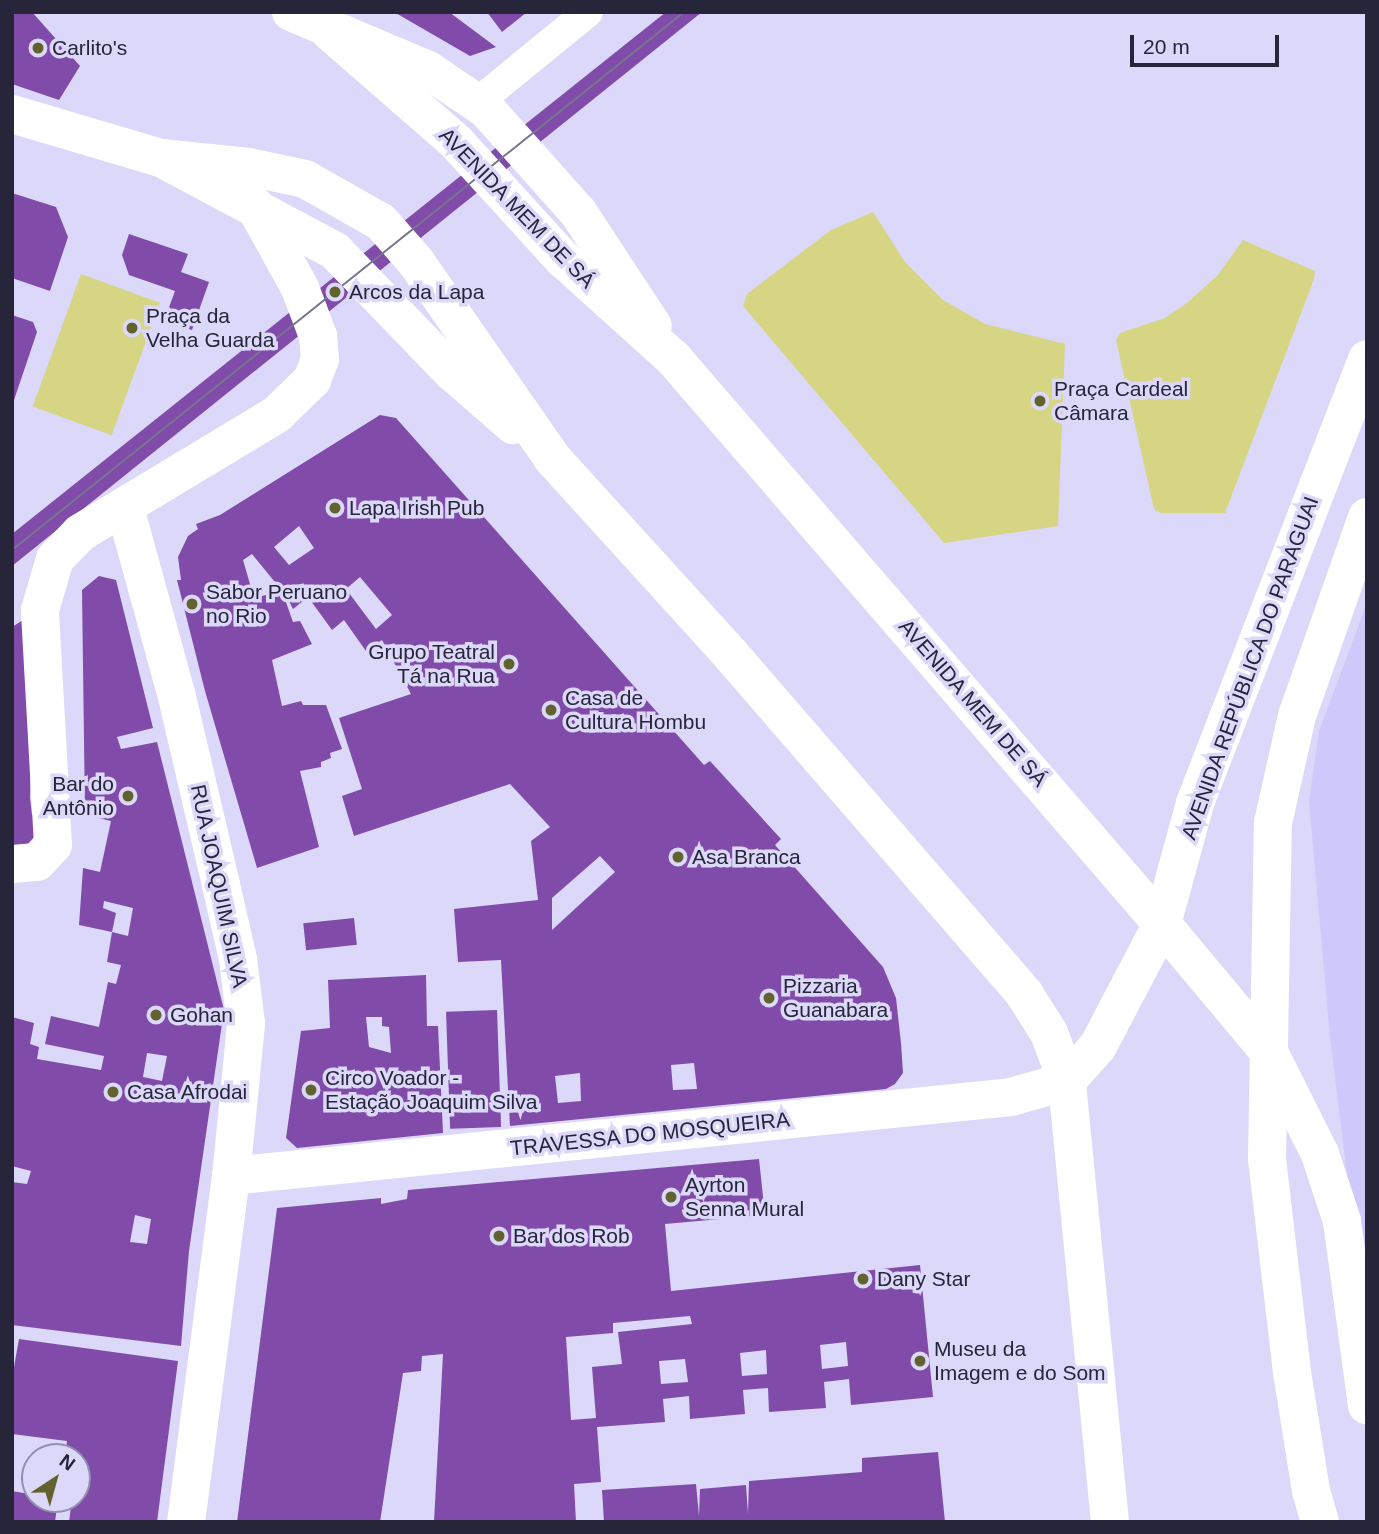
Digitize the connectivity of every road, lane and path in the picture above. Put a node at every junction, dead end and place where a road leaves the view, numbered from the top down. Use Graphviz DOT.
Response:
graph roads {
  1 [pos="291,12"];
  2 [pos="588,12"];
  3 [pos="330,32"];
  4 [pos="478,102"];
  5 [pos="12,114"];
  6 [pos="161,158"];
  7 [pos="254,205"];
  8 [pos="673,358"];
  9 [pos="1367,359"];
  10 [pos="552,458"];
  11 [pos="125,508"];
  12 [pos="1367,517"];
  13 [pos="12,864"];
  14 [pos="1162,924"];
  15 [pos="1269,1052"];
  16 [pos="1067,1081"];
  17 [pos="232,1176"];
  18 [pos="1367,1405"];
  19 [pos="186,1522"];
  20 [pos="1111,1522"];
  21 [pos="1321,1522"];
  1 -- 3 [label="main road, AVENIDA MEM DE SÁ"];
  2 -- 4 [label="street"];
  3 -- 4 [label="main road, AVENIDA MEM DE SÁ"];
  3 -- 8 [label="main road, AVENIDA MEM DE SÁ"];
  4 -- 8 [label="main road, AVENIDA MEM DE SÁ"];
  5 -- 6 [label="main road"];
  6 -- 7 [label="main road"];
  6 -- 10 [label="main road"];
  7 -- 10 [label="main road"];
  7 -- 11 [label="main road"];
  8 -- 14 [label="main road, AVENIDA MEM DE SÁ"];
  9 -- 14 [label="main road, AVENIDA REPÚBLICA DO PARAGUAI"];
  10 -- 16 [label="main road"];
  11 -- 13 [label="main road"];
  11 -- 17 [label="main road, RUA JOAQUIM SILVA"];
  12 -- 15 [label="main road"];
  14 -- 15 [label="main road, AVENIDA MEM DE SÁ"];
  14 -- 16 [label="main road, AVENIDA REPÚBLICA DO PARAGUAI"];
  15 -- 18 [label="main road, AVENIDA MEM DE SÁ"];
  15 -- 21 [label="main road"];
  16 -- 17 [label="main road, TRAVESSA DO MOSQUEIRA"];
  16 -- 20 [label="main road"];
  17 -- 19 [label="main road, RUA JOAQUIM SILVA"];
}
